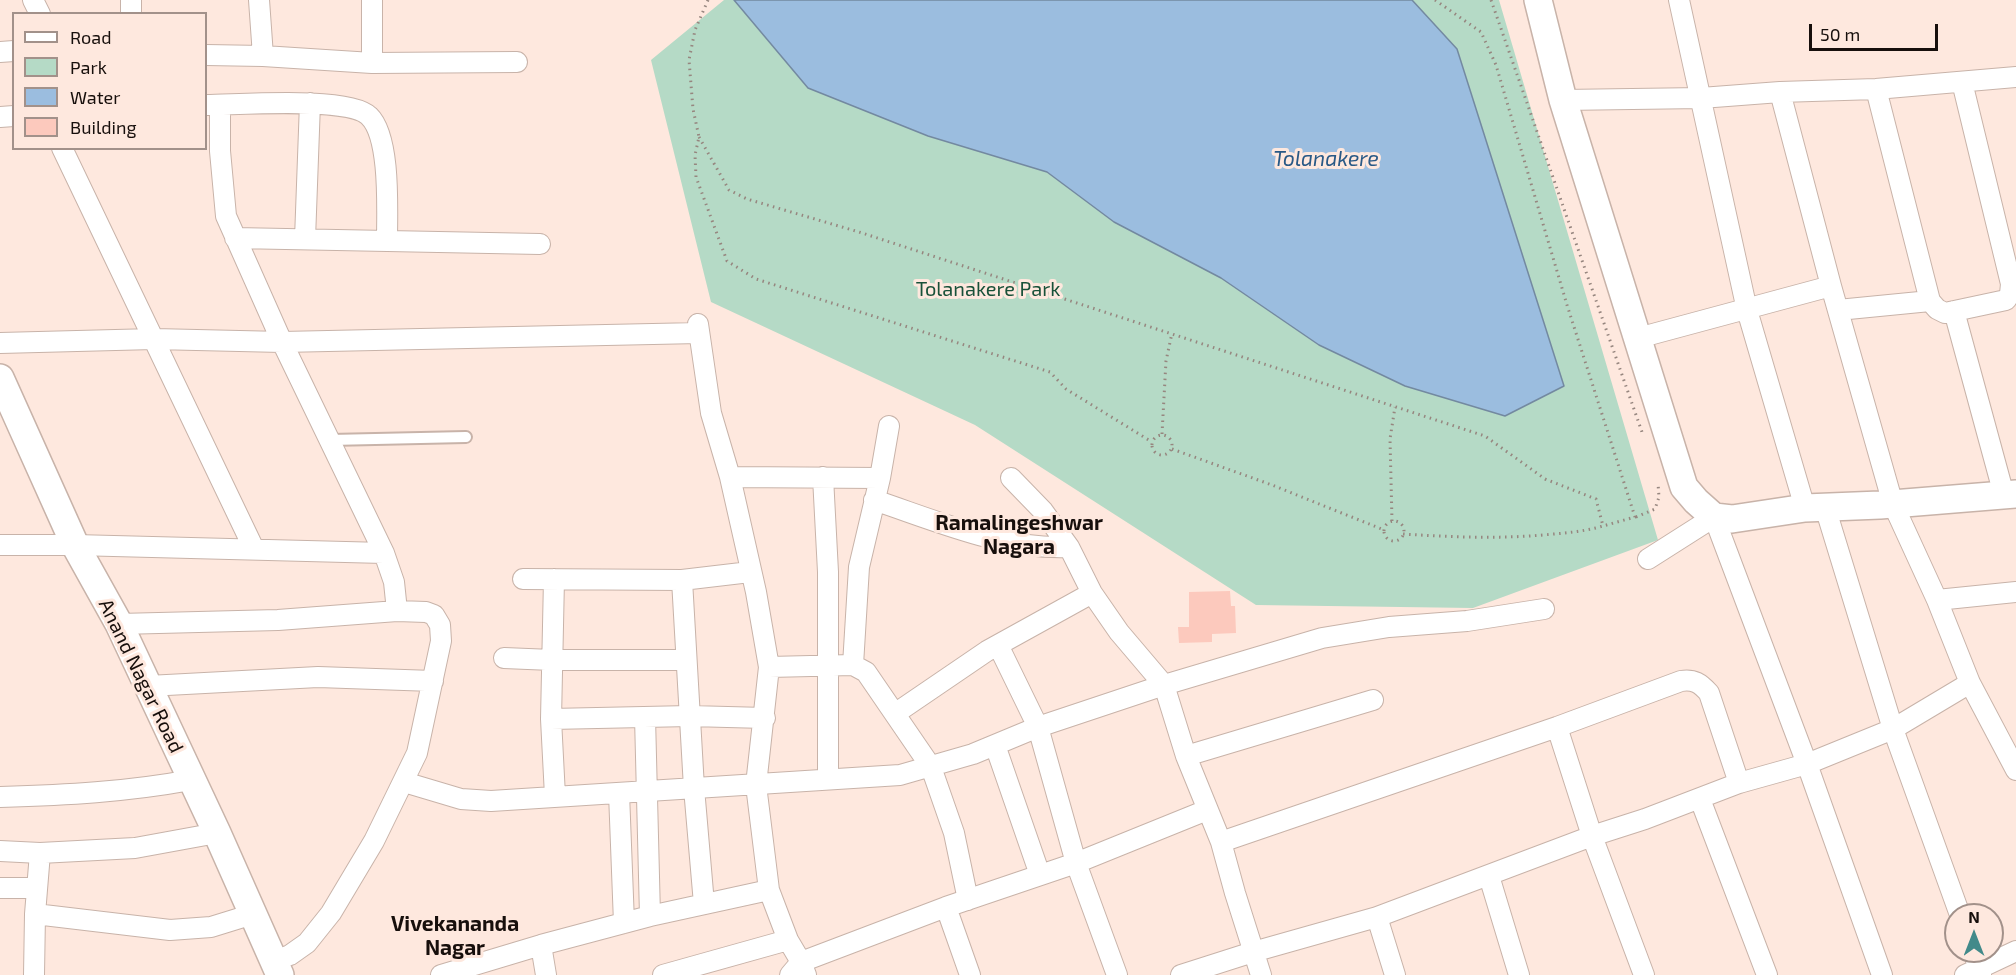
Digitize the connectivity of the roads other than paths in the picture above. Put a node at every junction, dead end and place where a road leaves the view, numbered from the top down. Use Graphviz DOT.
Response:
graph roads {
  1 [pos="259,0"];
  2 [pos="372,0"];
  3 [pos="1538,0"];
  4 [pos="1679,0"];
  5 [pos="207,55"];
  6 [pos="262,56"];
  7 [pos="517,62"];
  8 [pos="372,63"];
  9 [pos="2016,77"];
  10 [pos="1962,82"];
  11 [pos="1876,89"];
  12 [pos="1780,92"];
  13 [pos="1701,99"];
  14 [pos="1563,100"];
  15 [pos="310,103"];
  16 [pos="213,105"];
  17 [pos="63,150"];
  18 [pos="235,238"];
  19 [pos="305,239"];
  20 [pos="387,241"];
  21 [pos="540,244"];
  22 [pos="1831,286"];
  23 [pos="1930,301"];
  24 [pos="1747,310"];
  25 [pos="1838,310"];
  26 [pos="1954,311"];
  27 [pos="1638,338"];
  28 [pos="154,339"];
  29 [pos="282,342"];
  30 [pos="0,344"];
  31 [pos="0,378"];
  32 [pos="8,410"];
  33 [pos="889,426"];
  34 [pos="466,437"];
  35 [pos="330,440"];
  36 [pos="730,477"];
  37 [pos="823,477"];
  38 [pos="880,478"];
  39 [pos="1011,478"];
  40 [pos="2010,495"];
  41 [pos="874,500"];
  42 [pos="1893,504"];
  43 [pos="1815,507"];
  44 [pos="1714,517"];
  45 [pos="0,545"];
  46 [pos="75,545"];
  47 [pos="1070,547"];
  48 [pos="255,549"];
  49 [pos="384,553"];
  50 [pos="1648,559"];
  51 [pos="750,572"];
  52 [pos="524,579"];
  53 [pos="554,579"];
  54 [pos="682,580"];
  55 [pos="2016,592"];
  56 [pos="1092,593"];
  57 [pos="1937,600"];
  58 [pos="1544,609"];
  59 [pos="397,611"];
  60 [pos="119,624"];
  61 [pos="998,645"];
  62 [pos="504,658"];
  63 [pos="552,660"];
  64 [pos="686,660"];
  65 [pos="829,665"];
  66 [pos="853,665"];
  67 [pos="769,667"];
  68 [pos="433,681"];
  69 [pos="1970,683"];
  70 [pos="1164,685"];
  71 [pos="148,686"];
  72 [pos="1372,700"];
  73 [pos="896,712"];
  74 [pos="690,716"];
  75 [pos="645,717"];
  76 [pos="551,718"];
  77 [pos="765,718"];
  78 [pos="1038,727"];
  79 [pos="1557,727"];
  80 [pos="1893,729"];
  81 [pos="995,745"];
  82 [pos="1186,756"];
  83 [pos="1807,764"];
  84 [pos="931,767"];
  85 [pos="2016,770"];
  86 [pos="828,779"];
  87 [pos="191,780"];
  88 [pos="404,782"];
  89 [pos="1740,783"];
  90 [pos="756,785"];
  91 [pos="694,788"];
  92 [pos="647,791"];
  93 [pos="619,793"];
  94 [pos="555,796"];
  95 [pos="0,798"];
  96 [pos="1700,799"];
  97 [pos="1207,810"];
  98 [pos="217,833"];
  99 [pos="1592,836"];
  100 [pos="1221,842"];
  101 [pos="0,851"];
  102 [pos="40,853"];
  103 [pos="1076,863"];
  104 [pos="1040,875"];
  105 [pos="1489,876"];
  106 [pos="0,888"];
  107 [pos="37,888"];
  108 [pos="769,890"];
  109 [pos="969,900"];
  110 [pos="1956,903"];
  111 [pos="704,904"];
  112 [pos="946,907"];
  113 [pos="35,914"];
  114 [pos="253,914"];
  115 [pos="651,916"];
  116 [pos="1377,917"];
  117 [pos="624,923"];
  118 [pos="788,940"];
  119 [pos="541,945"];
  120 [pos="2016,951"];
  121 [pos="1253,952"];
  122 [pos="497,967"];
  123 [pos="1974,967"];
  124 [pos="277,968"];
  125 [pos="799,970"];
  126 [pos="34,975"];
  127 [pos="443,975"];
  128 [pos="546,975"];
  129 [pos="663,975"];
  130 [pos="970,975"];
  131 [pos="1117,975"];
  132 [pos="1181,975"];
  133 [pos="1261,975"];
  134 [pos="1395,975"];
  135 [pos="1519,975"];
  136 [pos="1644,975"];
  137 [pos="1767,975"];
  138 [pos="1882,975"];
  1 -- 6 [label="street"];
  2 -- 8 [label="street"];
  3 -- 14 [label="street"];
  4 -- 13 [label="street"];
  5 -- 6 [label="street"];
  6 -- 8 [label="street"];
  7 -- 8 [label="street"];
  9 -- 10 [label="street"];
  10 -- 11 [label="street"];
  10 -- 26 [label="street"];
  11 -- 12 [label="street"];
  11 -- 23 [label="street"];
  12 -- 13 [label="street"];
  12 -- 22 [label="street"];
  13 -- 14 [label="street"];
  13 -- 24 [label="street"];
  14 -- 27 [label="street"];
  15 -- 16 [label="street"];
  15 -- 19 [label="street"];
  15 -- 20 [label="street"];
  16 -- 18 [label="street"];
  17 -- 28 [label="street"];
  18 -- 19 [label="street"];
  18 -- 29 [label="street"];
  19 -- 20 [label="street"];
  20 -- 21 [label="street"];
  22 -- 24 [label="street"];
  22 -- 25 [label="street"];
  23 -- 25 [label="street"];
  23 -- 26 [label="street"];
  24 -- 27 [label="street"];
  24 -- 43 [label="street"];
  25 -- 42 [label="street"];
  26 -- 40 [label="street"];
  27 -- 44 [label="street"];
  28 -- 29 [label="street"];
  28 -- 30 [label="street"];
  28 -- 48 [label="street"];
  29 -- 35 [label="street"];
  29 -- 36 [label="street"];
  31 -- 32 [label="street, Anand Nagar Road"];
  32 -- 46 [label="street, Anand Nagar Road"];
  33 -- 38 [label="street"];
  34 -- 35 [label="lane"];
  35 -- 49 [label="street"];
  36 -- 37 [label="street"];
  36 -- 51 [label="street"];
  37 -- 38 [label="street"];
  37 -- 65 [label="street"];
  38 -- 41 [label="street"];
  39 -- 47 [label="street"];
  40 -- 42 [label="street"];
  41 -- 47 [label="street"];
  41 -- 66 [label="street"];
  42 -- 43 [label="street"];
  42 -- 57 [label="street"];
  43 -- 44 [label="street"];
  43 -- 80 [label="street"];
  44 -- 50 [label="street"];
  44 -- 83 [label="street"];
  45 -- 46 [label="street"];
  46 -- 48 [label="street"];
  46 -- 60 [label="street, Anand Nagar Road"];
  47 -- 56 [label="street"];
  48 -- 49 [label="street"];
  49 -- 59 [label="street"];
  51 -- 54 [label="street"];
  51 -- 67 [label="street"];
  52 -- 53 [label="street"];
  53 -- 54 [label="street"];
  53 -- 63 [label="street"];
  54 -- 64 [label="street"];
  55 -- 57 [label="street"];
  56 -- 61 [label="street"];
  56 -- 70 [label="street"];
  57 -- 69 [label="street"];
  58 -- 70 [label="street"];
  59 -- 60 [label="street"];
  59 -- 68 [label="street"];
  60 -- 71 [label="street, Anand Nagar Road"];
  61 -- 73 [label="street"];
  61 -- 78 [label="street"];
  62 -- 63 [label="street"];
  63 -- 64 [label="street"];
  63 -- 76 [label="street"];
  64 -- 74 [label="street"];
  65 -- 66 [label="street"];
  65 -- 67 [label="street"];
  65 -- 86 [label="street"];
  66 -- 73 [label="street"];
  67 -- 77 [label="street"];
  68 -- 71 [label="street"];
  68 -- 88 [label="street"];
  69 -- 80 [label="street"];
  69 -- 85 [label="street"];
  70 -- 78 [label="street"];
  70 -- 82 [label="street"];
  71 -- 87 [label="street, Anand Nagar Road"];
  72 -- 82 [label="street"];
  73 -- 84 [label="street"];
  74 -- 75 [label="street"];
  74 -- 77 [label="street"];
  74 -- 91 [label="street"];
  75 -- 76 [label="street"];
  75 -- 92 [label="street"];
  76 -- 94 [label="street"];
  77 -- 90 [label="street"];
  78 -- 81 [label="street"];
  78 -- 103 [label="street"];
  79 -- 89 [label="street"];
  79 -- 99 [label="street"];
  79 -- 100 [label="street"];
  80 -- 83 [label="street"];
  80 -- 110 [label="street"];
  81 -- 84 [label="street"];
  81 -- 104 [label="street"];
  82 -- 97 [label="street"];
  83 -- 89 [label="street"];
  83 -- 138 [label="street"];
  84 -- 86 [label="street"];
  84 -- 109 [label="street"];
  86 -- 90 [label="street"];
  87 -- 95 [label="street"];
  87 -- 98 [label="street, Anand Nagar Road"];
  88 -- 94 [label="street"];
  88 -- 124 [label="street"];
  89 -- 96 [label="street"];
  90 -- 91 [label="street"];
  90 -- 108 [label="street"];
  91 -- 92 [label="street"];
  91 -- 111 [label="street"];
  92 -- 93 [label="street"];
  92 -- 115 [label="street"];
  93 -- 94 [label="street"];
  93 -- 117 [label="street"];
  96 -- 99 [label="street"];
  96 -- 137 [label="street"];
  97 -- 100 [label="street"];
  97 -- 103 [label="street"];
  98 -- 102 [label="street"];
  98 -- 114 [label="street, Anand Nagar Road"];
  99 -- 105 [label="street"];
  99 -- 136 [label="street"];
  100 -- 121 [label="street"];
  101 -- 102 [label="street"];
  102 -- 107 [label="street"];
  103 -- 104 [label="street"];
  103 -- 131 [label="street"];
  104 -- 109 [label="street"];
  105 -- 116 [label="street"];
  105 -- 135 [label="street"];
  106 -- 107 [label="street"];
  107 -- 113 [label="street"];
  108 -- 111 [label="street"];
  108 -- 118 [label="street"];
  109 -- 112 [label="street"];
  111 -- 115 [label="street"];
  112 -- 125 [label="street"];
  112 -- 130 [label="street"];
  113 -- 114 [label="street"];
  113 -- 126 [label="street"];
  114 -- 124 [label="street, Anand Nagar Road"];
  115 -- 117 [label="street"];
  116 -- 121 [label="street"];
  116 -- 134 [label="street"];
  117 -- 119 [label="street"];
  118 -- 125 [label="street"];
  118 -- 129 [label="street"];
  119 -- 122 [label="street"];
  119 -- 128 [label="street"];
  120 -- 123 [label="street"];
  121 -- 132 [label="street"];
  121 -- 133 [label="street"];
  122 -- 127 [label="street"];
}
